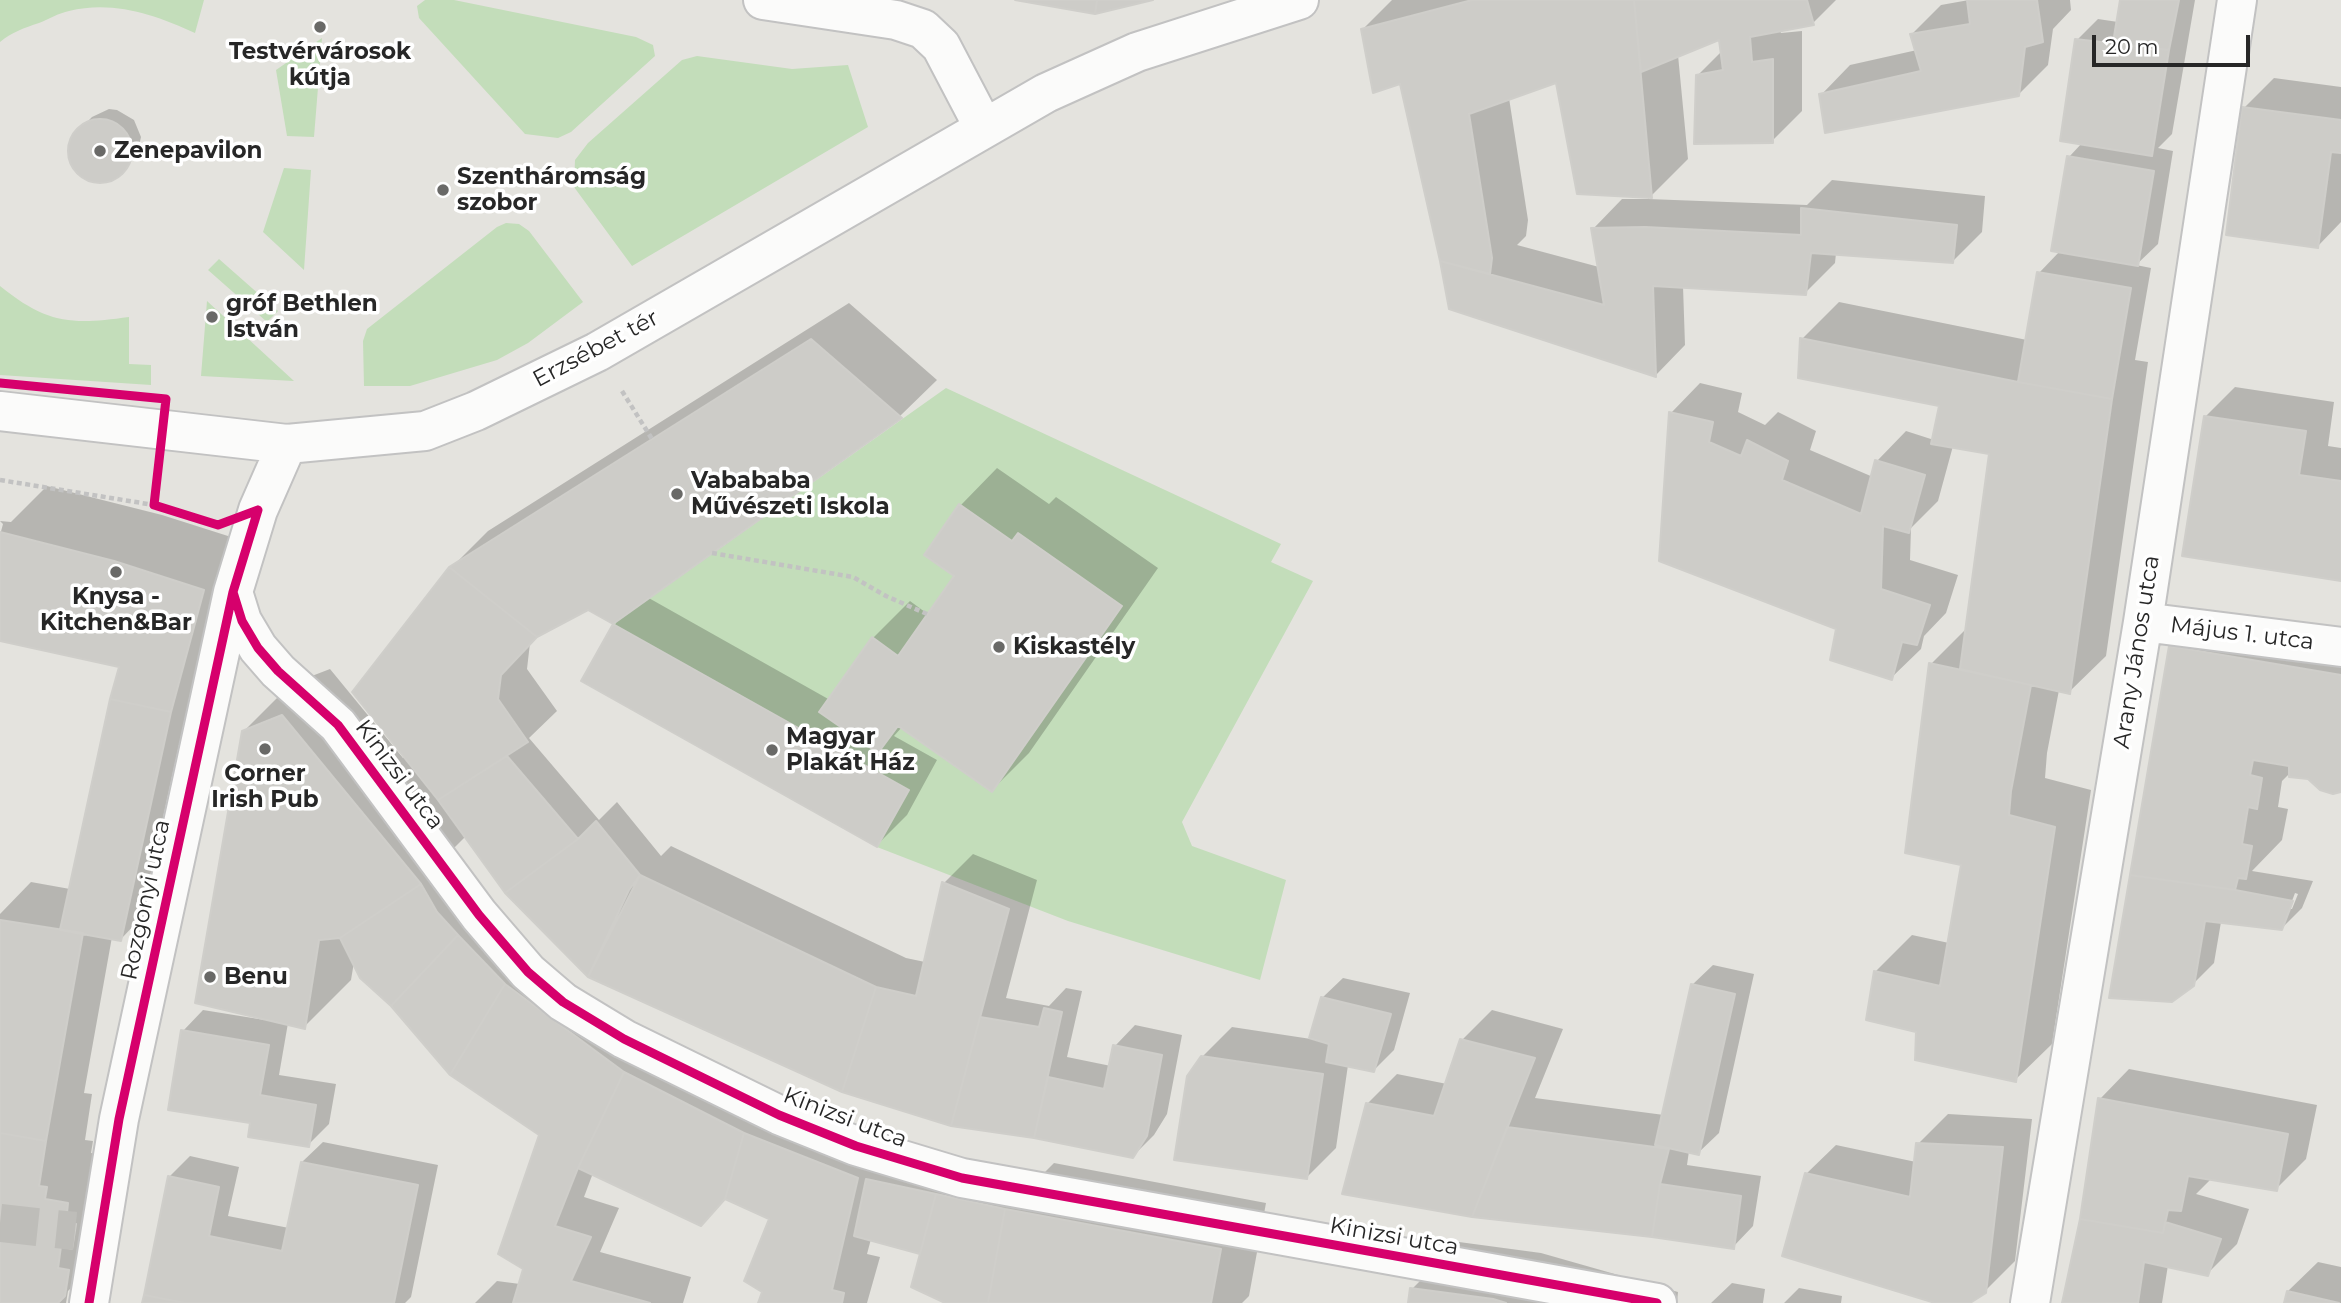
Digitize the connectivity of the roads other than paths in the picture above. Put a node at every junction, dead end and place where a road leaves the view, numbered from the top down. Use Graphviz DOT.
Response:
graph roads {
  1 [pos="763,0"];
  2 [pos="1299,0"];
  3 [pos="2237,0"];
  4 [pos="984,128"];
  5 [pos="0,411"];
  6 [pos="287,444"];
  7 [pos="233,592"];
  8 [pos="2143,622"];
  9 [pos="2341,647"];
  10 [pos="89,1303"];
  11 [pos="1657,1303"];
  12 [pos="2030,1303"];
  1 -- 4 [label="street"];
  2 -- 4 [label="street, Erzsébet tér"];
  3 -- 8 [label="street, Arany János utca"];
  4 -- 6 [label="street, Erzsébet tér"];
  5 -- 6 [label="street, Erzsébet tér"];
  6 -- 7 [label="street, Rozgonyi utca"];
  7 -- 10 [label="street, Rozgonyi utca"];
  7 -- 11 [label="street, Kinizsi utca"];
  8 -- 9 [label="street, Május 1. utca"];
  8 -- 12 [label="street, Arany János utca"];
}
